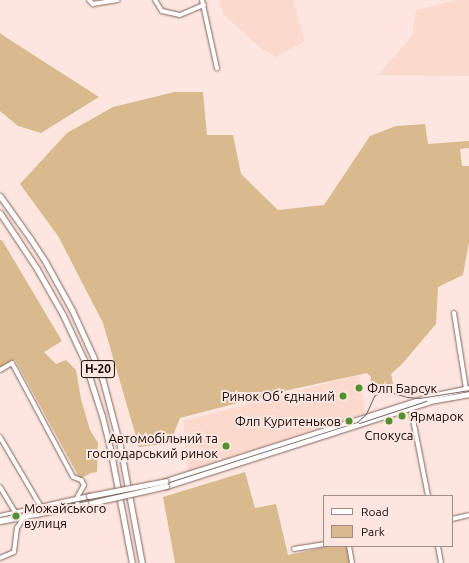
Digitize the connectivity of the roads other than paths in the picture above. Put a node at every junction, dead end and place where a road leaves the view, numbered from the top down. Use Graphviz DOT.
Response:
graph roads {
  1 [pos="89,0"];
  2 [pos="118,0"];
  3 [pos="155,0"];
  4 [pos="106,2"];
  5 [pos="203,2"];
  6 [pos="218,68"];
  7 [pos="0,196"];
  8 [pos="0,213"];
  9 [pos="454,313"];
  10 [pos="0,370"];
  11 [pos="468,390"];
  12 [pos="411,406"];
  13 [pos="0,437"];
  14 [pos="166,484"];
  15 [pos="0,487"];
  16 [pos="428,495"];
  17 [pos="79,499"];
  18 [pos="77,505"];
  19 [pos="41,510"];
  20 [pos="24,513"];
  21 [pos="16,515"];
  22 [pos="469,515"];
  23 [pos="0,516"];
  24 [pos="453,519"];
  25 [pos="0,521"];
  26 [pos="323,544"];
  27 [pos="349,547"];
  28 [pos="438,547"];
  29 [pos="294,550"];
  30 [pos="0,558"];
  31 [pos="132,563"];
  32 [pos="142,563"];
  33 [pos="352,563"];
  34 [pos="441,563"];
  1 -- 4 [label="street"];
  2 -- 4 [label="street"];
  3 -- 5 [label="street"];
  5 -- 6 [label="street"];
  7 -- 32 [label="main road, Н-20"];
  8 -- 31 [label="main road, Н-20"];
  9 -- 11 [label="street"];
  10 -- 17 [label="street"];
  11 -- 12 [label="main road"];
  12 -- 14 [label="main road"];
  12 -- 16 [label="street"];
  13 -- 19 [label="street"];
  14 -- 17 [label="main road, bridge"];
  14 -- 18 [label="main road, bridge"];
  15 -- 21 [label="street"];
  17 -- 18 [label="street"];
  17 -- 19 [label="main road"];
  18 -- 19 [label="main road"];
  19 -- 20 [label="main road"];
  20 -- 21 [label="main road"];
  20 -- 30 [label="street"];
  21 -- 23 [label="main road"];
  21 -- 25 [label="main road"];
  22 -- 24 [label="street"];
  26 -- 29 [label="street"];
  27 -- 33 [label="street"];
  28 -- 34 [label="street"];
}
